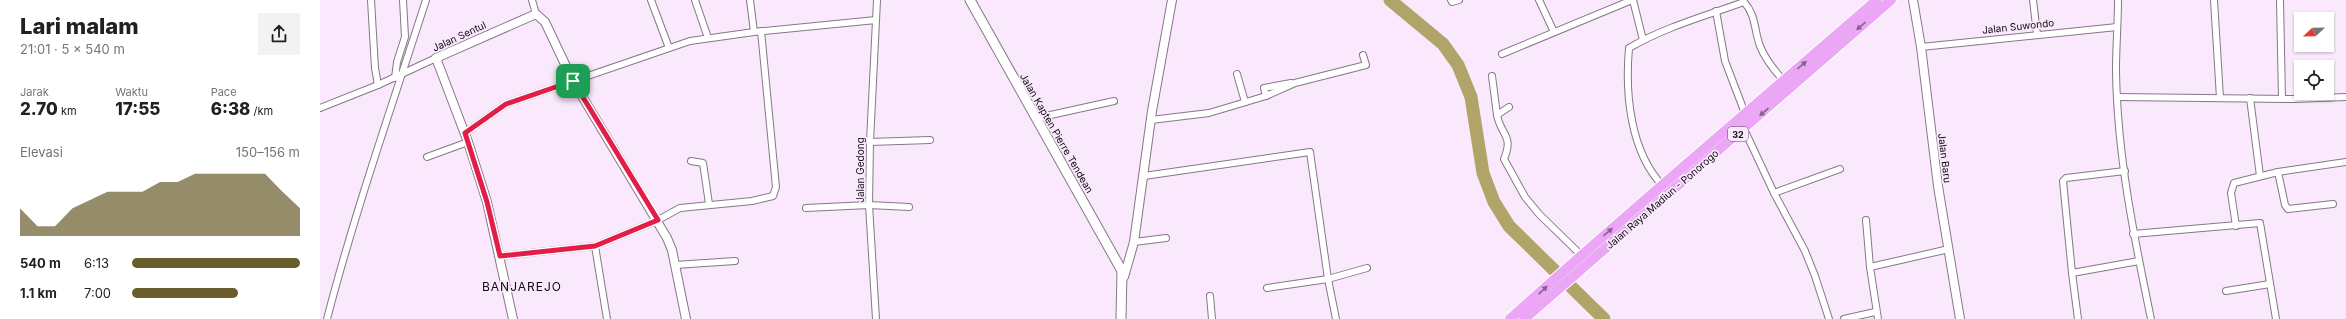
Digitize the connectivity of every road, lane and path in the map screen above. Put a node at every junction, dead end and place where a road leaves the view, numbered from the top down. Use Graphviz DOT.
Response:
graph roads {
  1 [pos="371,0"];
  2 [pos="403,0"];
  3 [pos="426,0"];
  4 [pos="532,0"];
  5 [pos="651,0"];
  6 [pos="695,0"];
  7 [pos="750,0"];
  8 [pos="877,0"];
  9 [pos="970,0"];
  10 [pos="1172,0"];
  11 [pos="1451,0"];
  12 [pos="1460,0"];
  13 [pos="1538,0"];
  14 [pos="1632,0"];
  15 [pos="1877,0"];
  16 [pos="1891,0"];
  17 [pos="1913,0"];
  18 [pos="2033,0"];
  19 [pos="2118,0"];
  20 [pos="2214,0"];
  21 [pos="2280,0"];
  22 [pos="1743,1"];
  23 [pos="1716,11"];
  24 [pos="536,14"];
  25 [pos="876,20"];
  26 [pos="2117,28"];
  27 [pos="761,31"];
  28 [pos="754,32"];
  29 [pos="1554,32"];
  30 [pos="2037,34"];
  31 [pos="708,38"];
  32 [pos="1643,40"];
  33 [pos="1921,47"];
  34 [pos="669,48"];
  35 [pos="1502,54"];
  36 [pos="1363,55"];
  37 [pos="436,58"];
  38 [pos="404,74"];
  39 [pos="1237,74"];
  40 [pos="1492,76"];
  41 [pos="395,78"];
  42 [pos="1783,80"];
  43 [pos="573,81"];
  44 [pos="378,85"];
  45 [pos="2118,96"];
  46 [pos="2346,97"];
  47 [pos="2220,98"];
  48 [pos="2250,98"];
  49 [pos="2282,99"];
  50 [pos="1114,102"];
  51 [pos="1245,102"];
  52 [pos="1508,107"];
  53 [pos="320,108"];
  54 [pos="1745,113"];
  55 [pos="1498,115"];
  56 [pos="1037,118"];
  57 [pos="1151,120"];
  58 [pos="1747,126"];
  59 [pos="465,133"];
  60 [pos="930,140"];
  61 [pos="468,142"];
  62 [pos="870,142"];
  63 [pos="427,157"];
  64 [pos="691,161"];
  65 [pos="2346,162"];
  66 [pos="1840,169"];
  67 [pos="2125,171"];
  68 [pos="2278,172"];
  69 [pos="1144,176"];
  70 [pos="2260,176"];
  71 [pos="1663,186"];
  72 [pos="1774,192"];
  73 [pos="709,204"];
  74 [pos="2332,204"];
  75 [pos="870,205"];
  76 [pos="909,207"];
  77 [pos="806,208"];
  78 [pos="1627,216"];
  79 [pos="658,220"];
  80 [pos="1866,220"];
  81 [pos="1635,223"];
  82 [pos="2236,226"];
  83 [pos="2133,234"];
  84 [pos="1166,238"];
  85 [pos="1134,242"];
  86 [pos="595,246"];
  87 [pos="1949,249"];
  88 [pos="1577,252"];
  89 [pos="500,256"];
  90 [pos="735,261"];
  91 [pos="2139,261"];
  92 [pos="675,265"];
  93 [pos="1870,267"];
  94 [pos="1367,268"];
  95 [pos="2072,273"];
  96 [pos="1124,277"];
  97 [pos="1328,279"];
  98 [pos="2270,284"];
  99 [pos="1267,288"];
  100 [pos="2226,291"];
  101 [pos="1210,296"];
  102 [pos="1876,312"];
  103 [pos="1516,318"];
  104 [pos="327,319"];
  105 [pos="513,319"];
  106 [pos="607,319"];
  107 [pos="686,319"];
  108 [pos="876,319"];
  109 [pos="1121,319"];
  110 [pos="1212,319"];
  111 [pos="1336,319"];
  112 [pos="1829,319"];
  113 [pos="1844,319"];
  114 [pos="1878,319"];
  115 [pos="1960,319"];
  116 [pos="2078,319"];
  117 [pos="2151,319"];
  118 [pos="2276,319"];
  1 -- 44 [label="street"];
  2 -- 41 [label="street"];
  3 -- 38 [label="street"];
  4 -- 24 [label="street"];
  5 -- 34 [label="street"];
  6 -- 31 [label="street"];
  7 -- 28 [label="street"];
  8 -- 25 [label="street"];
  9 -- 56 [label="main road, Jalan Kapten Pierre Tendean"];
  10 -- 57 [label="street"];
  11 -- 12 [label="street"];
  13 -- 29 [label="street"];
  14 -- 29 [label="street"];
  14 -- 32 [label="street"];
  42 -- 15 [label="highway, Jalan Raya Madiun - Ponorogo / 32, one-way"];
  16 -- 58 [label="highway, Jalan Raya Madiun - Ponorogo / 32, one-way"];
  17 -- 33 [label="street, Jalan Baru"];
  18 -- 30 [label="street"];
  19 -- 26 [label="street"];
  20 -- 47 [label="street"];
  21 -- 49 [label="street"];
  22 -- 23 [label="street"];
  22 -- 42 [label="street"];
  23 -- 32 [label="street"];
  23 -- 54 [label="street"];
  24 -- 37 [label="street, Jalan Sentul"];
  24 -- 43 [label="street"];
  25 -- 27 [label="street"];
  25 -- 62 [label="street, Jalan Gedong"];
  26 -- 30 [label="street, Jalan Suwondo"];
  26 -- 45 [label="street"];
  27 -- 28 [label="street"];
  27 -- 73 [label="street"];
  28 -- 31 [label="street"];
  29 -- 35 [label="street"];
  30 -- 33 [label="street, Jalan Suwondo"];
  31 -- 34 [label="street"];
  32 -- 71 [label="street"];
  33 -- 87 [label="street, Jalan Baru"];
  34 -- 43 [label="street"];
  36 -- 51 [label="street"];
  37 -- 38 [label="street, Jalan Sentul"];
  37 -- 59 [label="street"];
  38 -- 41 [label="street, Jalan Sentul"];
  38 -- 104 [label="street"];
  39 -- 51 [label="street"];
  40 -- 55 [label="street"];
  41 -- 44 [label="street, Jalan Sentul"];
  42 -- 54 [label="highway, Jalan Raya Madiun - Ponorogo / 32"];
  43 -- 59 [label="street"];
  43 -- 79 [label="street"];
  44 -- 53 [label="street, Jalan Sentul"];
  45 -- 47 [label="street"];
  45 -- 67 [label="street"];
  46 -- 49 [label="street"];
  47 -- 48 [label="street"];
  48 -- 49 [label="street"];
  48 -- 70 [label="street"];
  50 -- 56 [label="street"];
  51 -- 57 [label="street"];
  52 -- 55 [label="street"];
  54 -- 58 [label="street"];
  54 -- 71 [label="highway, Jalan Raya Madiun - Ponorogo / 32"];
  55 -- 88 [label="street"];
  56 -- 96 [label="main road, Jalan Kapten Pierre Tendean"];
  57 -- 69 [label="street"];
  58 -- 72 [label="street"];
  58 -- 81 [label="highway, Jalan Raya Madiun - Ponorogo / 32"];
  59 -- 61 [label="street"];
  60 -- 62 [label="street"];
  61 -- 63 [label="street"];
  61 -- 89 [label="street"];
  62 -- 75 [label="street, Jalan Gedong"];
  64 -- 73 [label="street"];
  65 -- 68 [label="street"];
  66 -- 72 [label="street"];
  67 -- 83 [label="street"];
  67 -- 95 [label="street"];
  68 -- 70 [label="street"];
  68 -- 74 [label="street"];
  69 -- 85 [label="street"];
  69 -- 97 [label="street"];
  70 -- 82 [label="street"];
  71 -- 78 [label="highway, Jalan Raya Madiun - Ponorogo / 32"];
  72 -- 112 [label="street"];
  73 -- 79 [label="street"];
  75 -- 76 [label="street"];
  75 -- 77 [label="street"];
  75 -- 108 [label="street, Jalan Gedong"];
  78 -- 81 [label="highway"];
  88 -- 78 [label="highway, Jalan Raya Madiun - Ponorogo / 32, one-way"];
  79 -- 86 [label="street"];
  79 -- 92 [label="street"];
  80 -- 93 [label="street"];
  81 -- 103 [label="highway, Jalan Raya Madiun - Ponorogo / 32"];
  82 -- 83 [label="street"];
  82 -- 98 [label="street"];
  83 -- 91 [label="street"];
  84 -- 85 [label="street"];
  85 -- 96 [label="street"];
  86 -- 89 [label="street"];
  86 -- 106 [label="street"];
  87 -- 93 [label="street"];
  87 -- 115 [label="street, Jalan Baru"];
  103 -- 88 [label="highway, Jalan Raya Madiun - Ponorogo / 32, one-way"];
  89 -- 105 [label="street"];
  90 -- 92 [label="street"];
  91 -- 95 [label="street"];
  91 -- 117 [label="street"];
  92 -- 107 [label="street"];
  93 -- 102 [label="street"];
  94 -- 97 [label="street"];
  95 -- 116 [label="street"];
  96 -- 109 [label="main road"];
  97 -- 99 [label="street"];
  97 -- 111 [label="street"];
  98 -- 100 [label="street"];
  98 -- 118 [label="street"];
  101 -- 110 [label="street"];
  102 -- 113 [label="street"];
  102 -- 114 [label="street"];
}
